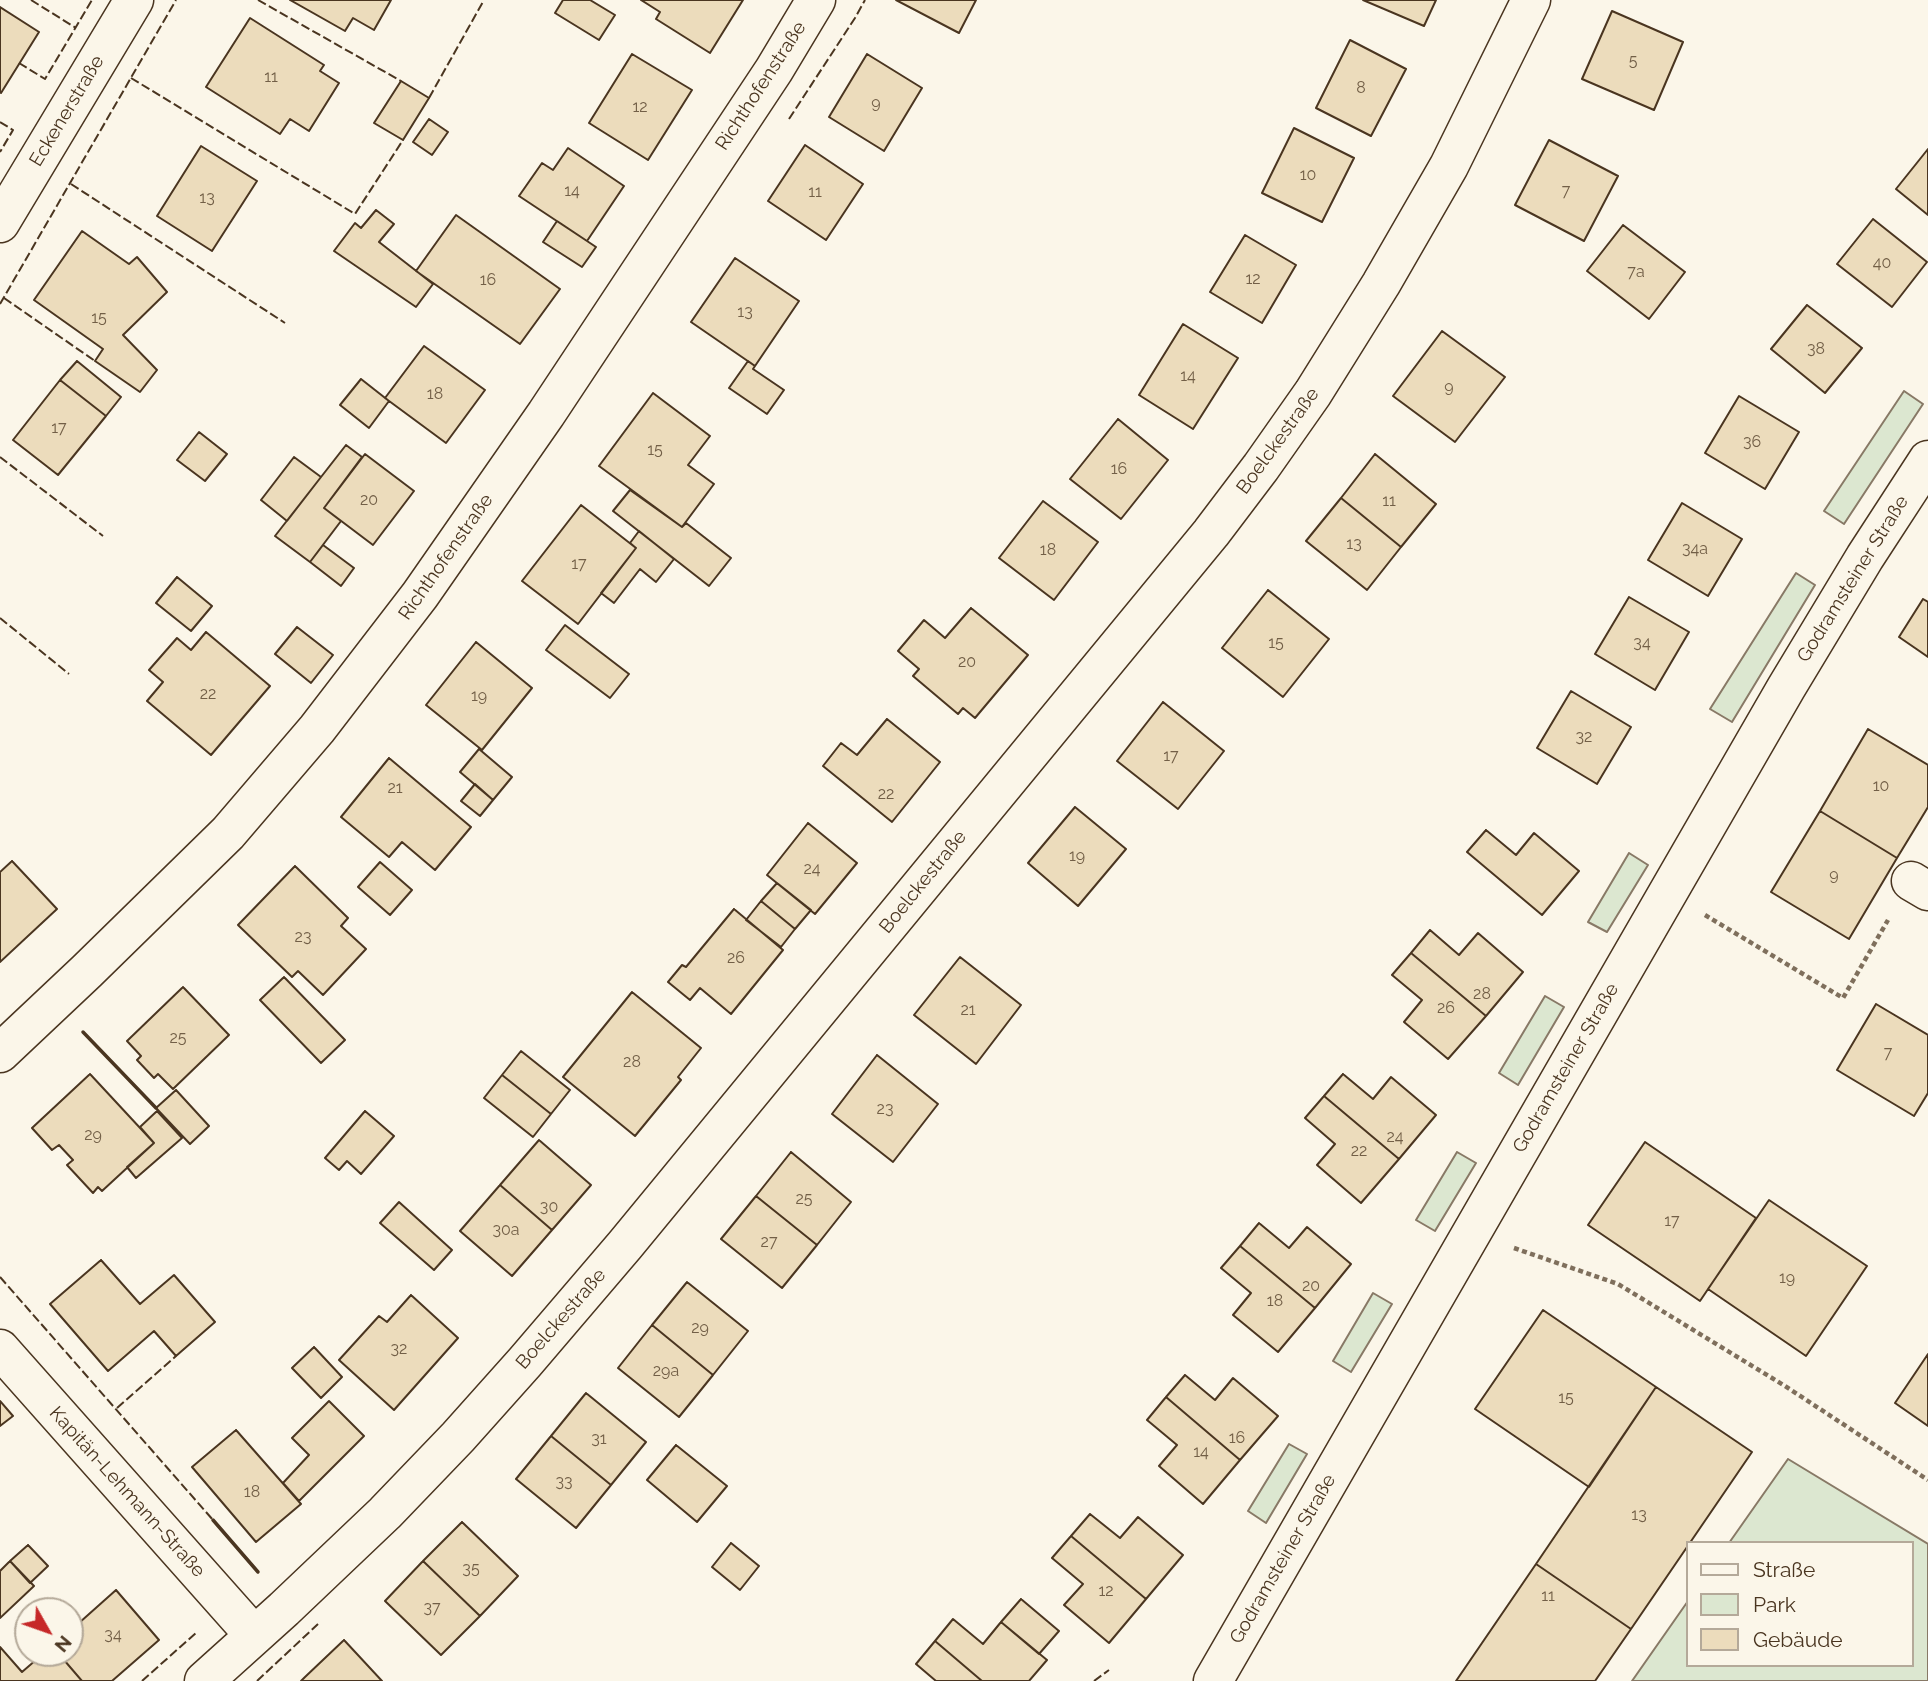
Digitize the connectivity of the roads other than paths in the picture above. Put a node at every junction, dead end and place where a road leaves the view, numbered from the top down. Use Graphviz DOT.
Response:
graph roads {
  1 [pos="134,0"];
  2 [pos="816,0"];
  3 [pos="1531,0"];
  4 [pos="0,223"];
  5 [pos="1928,460"];
  6 [pos="0,1053"];
  7 [pos="0,1349"];
  8 [pos="254,1635"];
  9 [pos="204,1681"];
  10 [pos="1213,1681"];
  1 -- 4 [label="street, Eckenerstraße"];
  2 -- 6 [label="street, Richthofenstraße"];
  3 -- 8 [label="street, Boelckestraße"];
  5 -- 10 [label="street, Godramsteiner Straße"];
  7 -- 8 [label="street, Kapitän-Lehmann-Straße"];
  8 -- 9 [label="street, Boelckestraße"];
}
